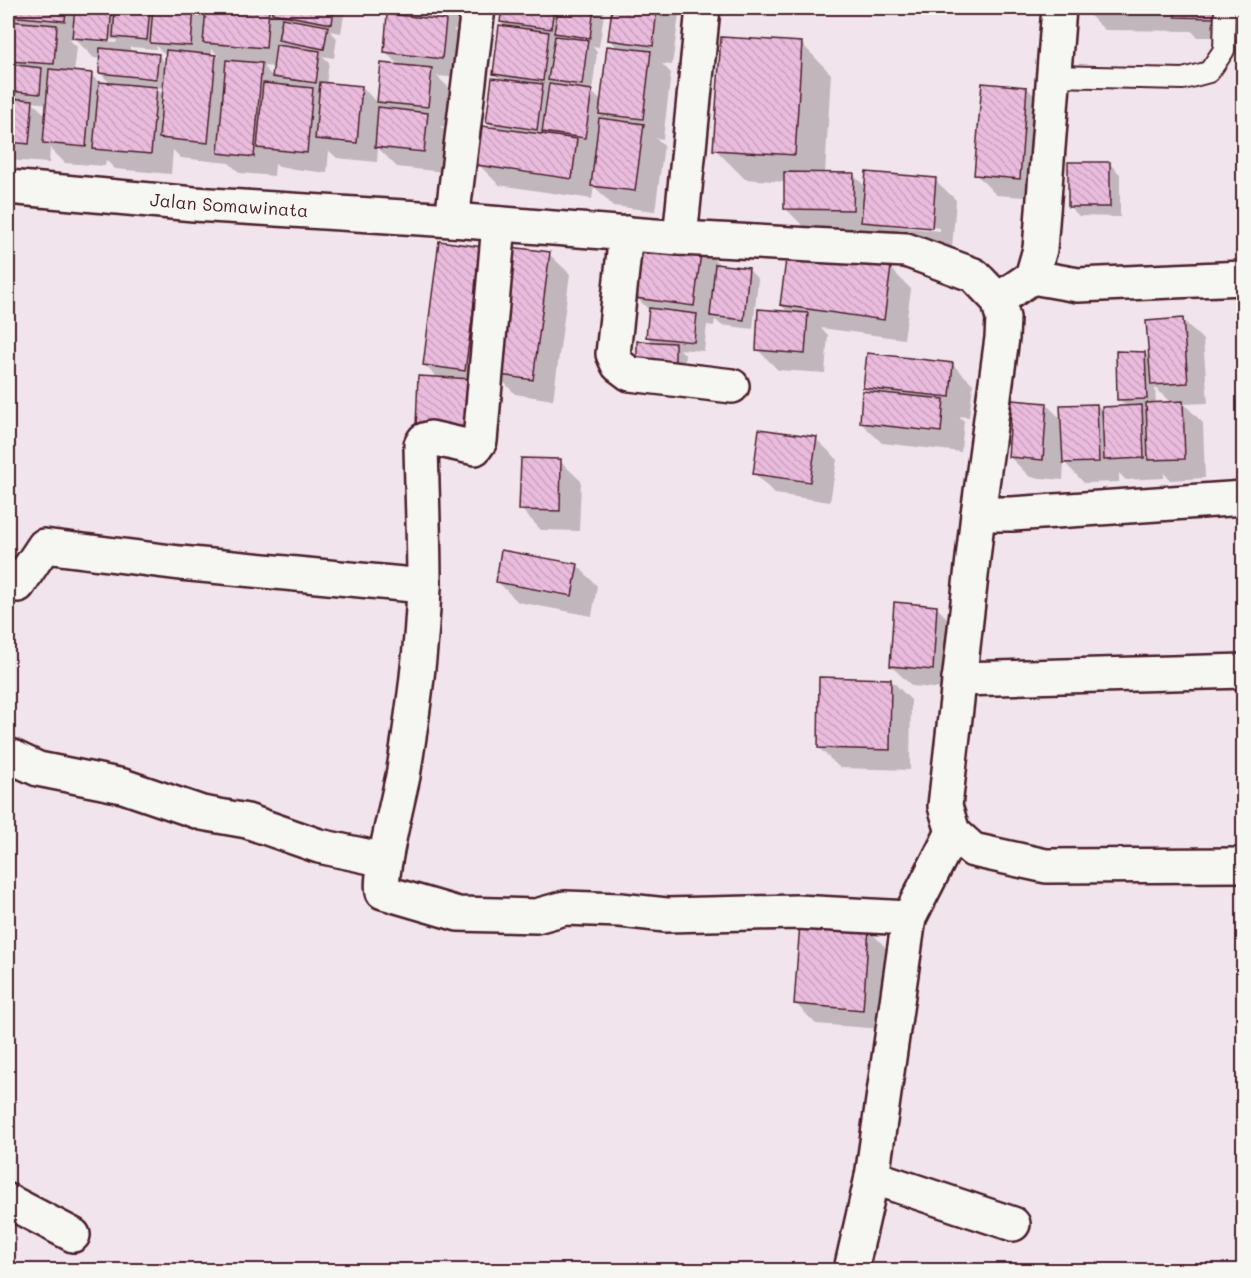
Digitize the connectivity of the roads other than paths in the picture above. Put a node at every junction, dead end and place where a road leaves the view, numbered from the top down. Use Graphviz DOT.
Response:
graph roads {
  1 [pos="478,8"];
  2 [pos="703,8"];
  3 [pos="1059,8"];
  4 [pos="1225,8"];
  5 [pos="1053,76"];
  6 [pos="8,187"];
  7 [pos="452,220"];
  8 [pos="499,224"];
  9 [pos="626,233"];
  10 [pos="680,238"];
  11 [pos="1032,277"];
  12 [pos="1244,278"];
  13 [pos="998,300"];
  14 [pos="732,386"];
  15 [pos="1244,498"];
  16 [pos="978,514"];
  17 [pos="8,582"];
  18 [pos="424,586"];
  19 [pos="1244,671"];
  20 [pos="959,679"];
  21 [pos="8,755"];
  22 [pos="953,832"];
  23 [pos="385,860"];
  24 [pos="1244,865"];
  25 [pos="909,918"];
  26 [pos="872,1177"];
  27 [pos="8,1201"];
  28 [pos="1013,1224"];
  29 [pos="73,1235"];
  30 [pos="851,1270"];
  1 -- 7 [label="street"];
  2 -- 10 [label="street"];
  3 -- 5 [label="street"];
  4 -- 5 [label="lane"];
  5 -- 11 [label="street"];
  6 -- 7 [label="street, Jalan Somawinata"];
  7 -- 8 [label="street, Jalan Somawinata"];
  8 -- 9 [label="street, Jalan Somawinata"];
  8 -- 18 [label="street"];
  9 -- 10 [label="street, Jalan Somawinata"];
  9 -- 14 [label="street"];
  10 -- 13 [label="street, Jalan Somawinata"];
  11 -- 12 [label="street"];
  11 -- 13 [label="street"];
  13 -- 16 [label="street"];
  15 -- 16 [label="street"];
  16 -- 20 [label="street"];
  17 -- 18 [label="street"];
  18 -- 23 [label="street"];
  19 -- 20 [label="street"];
  20 -- 22 [label="street"];
  21 -- 23 [label="street"];
  22 -- 24 [label="street"];
  22 -- 25 [label="street"];
  23 -- 25 [label="street"];
  25 -- 26 [label="street"];
  26 -- 28 [label="street"];
  26 -- 30 [label="street"];
  27 -- 29 [label="street"];
}
